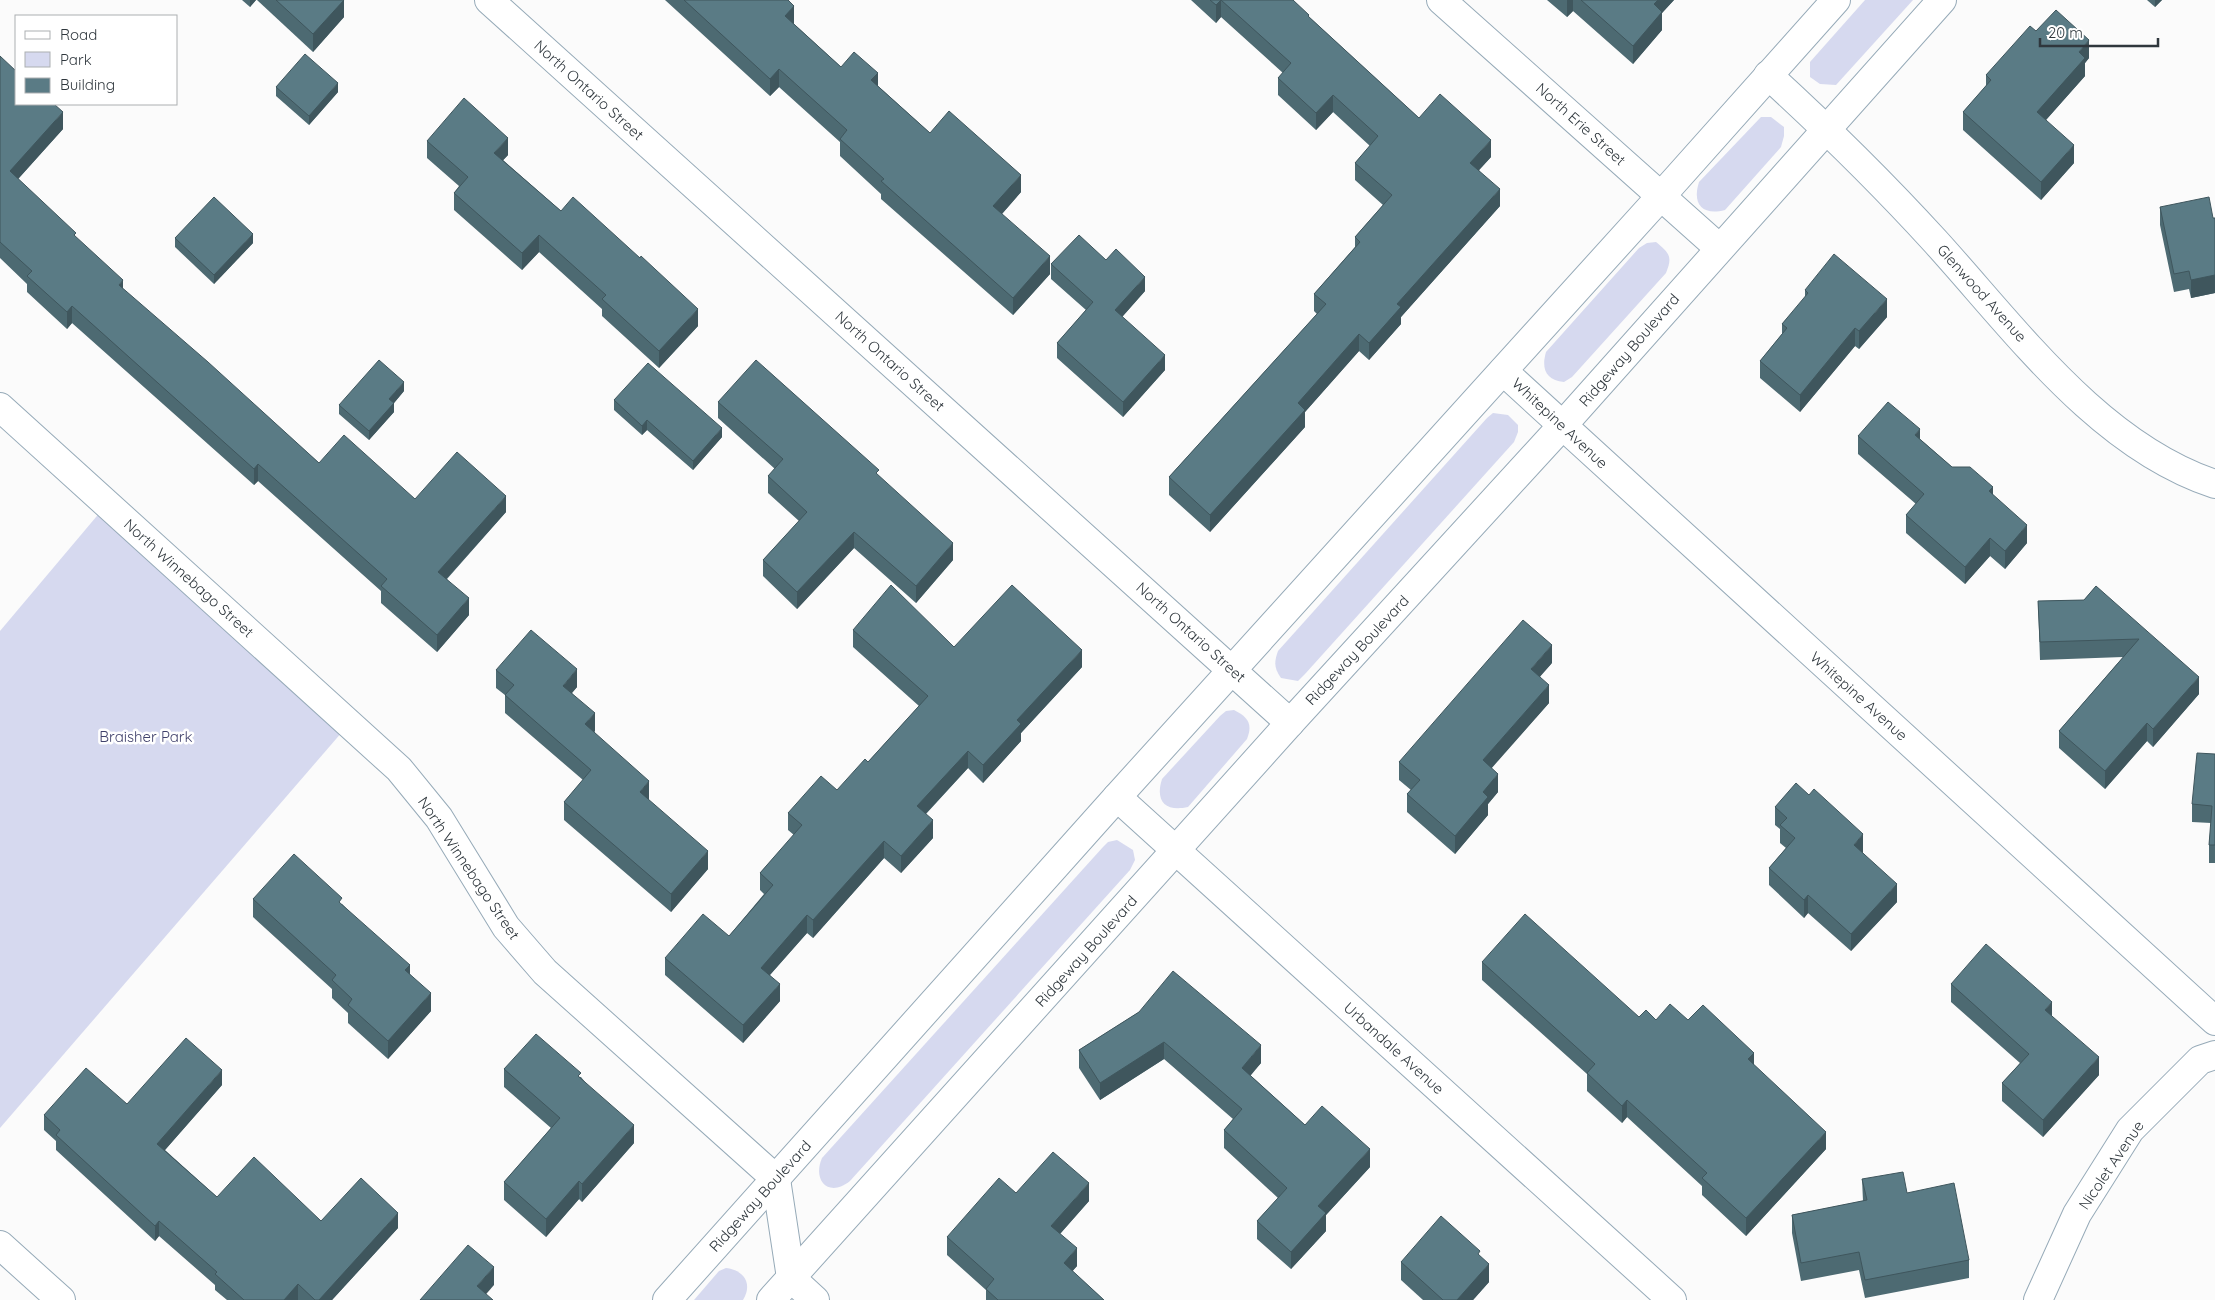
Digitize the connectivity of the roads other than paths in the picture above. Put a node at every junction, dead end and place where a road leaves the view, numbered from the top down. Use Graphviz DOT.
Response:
graph roads {
  1 [pos="489,0"];
  2 [pos="1441,0"];
  3 [pos="1836,0"];
  4 [pos="1942,0"];
  5 [pos="1768,76"];
  6 [pos="1826,128"];
  7 [pos="1662,196"];
  8 [pos="1719,248"];
  9 [pos="1503,371"];
  10 [pos="0,406"];
  11 [pos="1562,426"];
  12 [pos="2215,484"];
  13 [pos="1233,670"];
  14 [pos="1290,723"];
  15 [pos="1117,797"];
  16 [pos="1177,851"];
  17 [pos="2215,1021"];
  18 [pos="2215,1056"];
  19 [pos="776,1179"];
  20 [pos="0,1245"];
  21 [pos="791,1278"];
  22 [pos="61,1300"];
  23 [pos="666,1300"];
  24 [pos="771,1300"];
  25 [pos="815,1300"];
  26 [pos="1672,1300"];
  27 [pos="2038,1300"];
  1 -- 13 [label="street, North Ontario Street"];
  2 -- 7 [label="street, North Erie Street"];
  3 -- 5 [label="street, Ridgeway Boulevard"];
  4 -- 6 [label="street, Ridgeway Boulevard"];
  5 -- 6 [label="street, Glenwood Avenue"];
  5 -- 7 [label="street, Ridgeway Boulevard"];
  6 -- 8 [label="street, Ridgeway Boulevard"];
  6 -- 12 [label="street, Glenwood Avenue"];
  7 -- 8 [label="street, North Erie Street"];
  7 -- 9 [label="street, Ridgeway Boulevard"];
  8 -- 11 [label="street, Ridgeway Boulevard"];
  9 -- 11 [label="street, Whitepine Avenue"];
  9 -- 13 [label="street, Ridgeway Boulevard"];
  10 -- 19 [label="street, North Winnebago Street"];
  11 -- 14 [label="street, Ridgeway Boulevard"];
  11 -- 17 [label="street, Whitepine Avenue"];
  13 -- 14 [label="street, North Ontario Street"];
  13 -- 15 [label="street, Ridgeway Boulevard"];
  14 -- 16 [label="street, Ridgeway Boulevard"];
  15 -- 16 [label="street, Urbandale Avenue"];
  15 -- 19 [label="street, Ridgeway Boulevard"];
  16 -- 21 [label="street, Ridgeway Boulevard"];
  16 -- 26 [label="street, Urbandale Avenue"];
  18 -- 27 [label="street, Nicolet Avenue"];
  19 -- 21 [label="street"];
  19 -- 23 [label="street, Ridgeway Boulevard"];
  20 -- 22 [label="street"];
  21 -- 24 [label="street, Ridgeway Boulevard"];
  21 -- 25 [label="street"];
}
